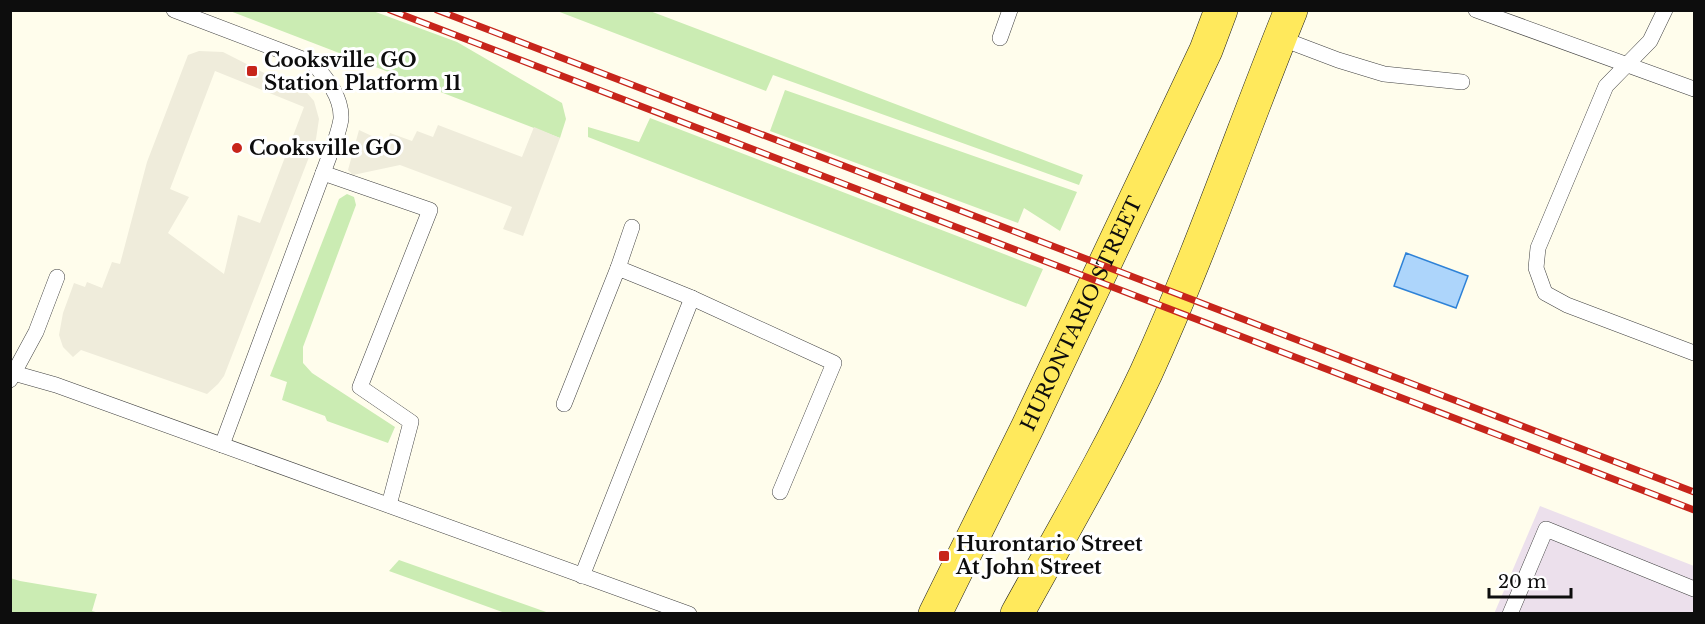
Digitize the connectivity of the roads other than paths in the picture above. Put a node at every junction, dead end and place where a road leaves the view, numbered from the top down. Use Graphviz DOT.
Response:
graph roads {
  1 [pos="174,10"];
  2 [pos="1010,10"];
  3 [pos="1221,10"];
  4 [pos="1476,10"];
  5 [pos="1665,10"];
  6 [pos="1285,24"];
  7 [pos="1000,38"];
  8 [pos="1628,64"];
  9 [pos="1462,82"];
  10 [pos="1695,89"];
  11 [pos="323,173"];
  12 [pos="632,226"];
  13 [pos="618,268"];
  14 [pos="57,277"];
  15 [pos="692,298"];
  16 [pos="1695,353"];
  17 [pos="12,375"];
  18 [pos="564,404"];
  19 [pos="222,445"];
  20 [pos="780,492"];
  21 [pos="388,505"];
  22 [pos="582,576"];
  23 [pos="1695,589"];
  24 [pos="689,614"];
  25 [pos="935,614"];
  26 [pos="1017,614"];
  27 [pos="1510,614"];
  1 -- 11 [label="lane"];
  2 -- 7 [label="lane"];
  3 -- 25 [label="main road, HURONTARIO STREET"];
  4 -- 8 [label="lane"];
  5 -- 8 [label="lane"];
  6 -- 9 [label="lane"];
  6 -- 26 [label="main road"];
  8 -- 10 [label="lane"];
  8 -- 16 [label="lane"];
  11 -- 19 [label="lane"];
  11 -- 21 [label="lane"];
  12 -- 13 [label="lane"];
  13 -- 15 [label="lane"];
  13 -- 18 [label="lane"];
  14 -- 17 [label="lane"];
  15 -- 20 [label="lane"];
  15 -- 22 [label="lane"];
  17 -- 19 [label="lane"];
  19 -- 21 [label="lane"];
  21 -- 22 [label="lane"];
  22 -- 24 [label="lane"];
  23 -- 27 [label="lane"];
}
